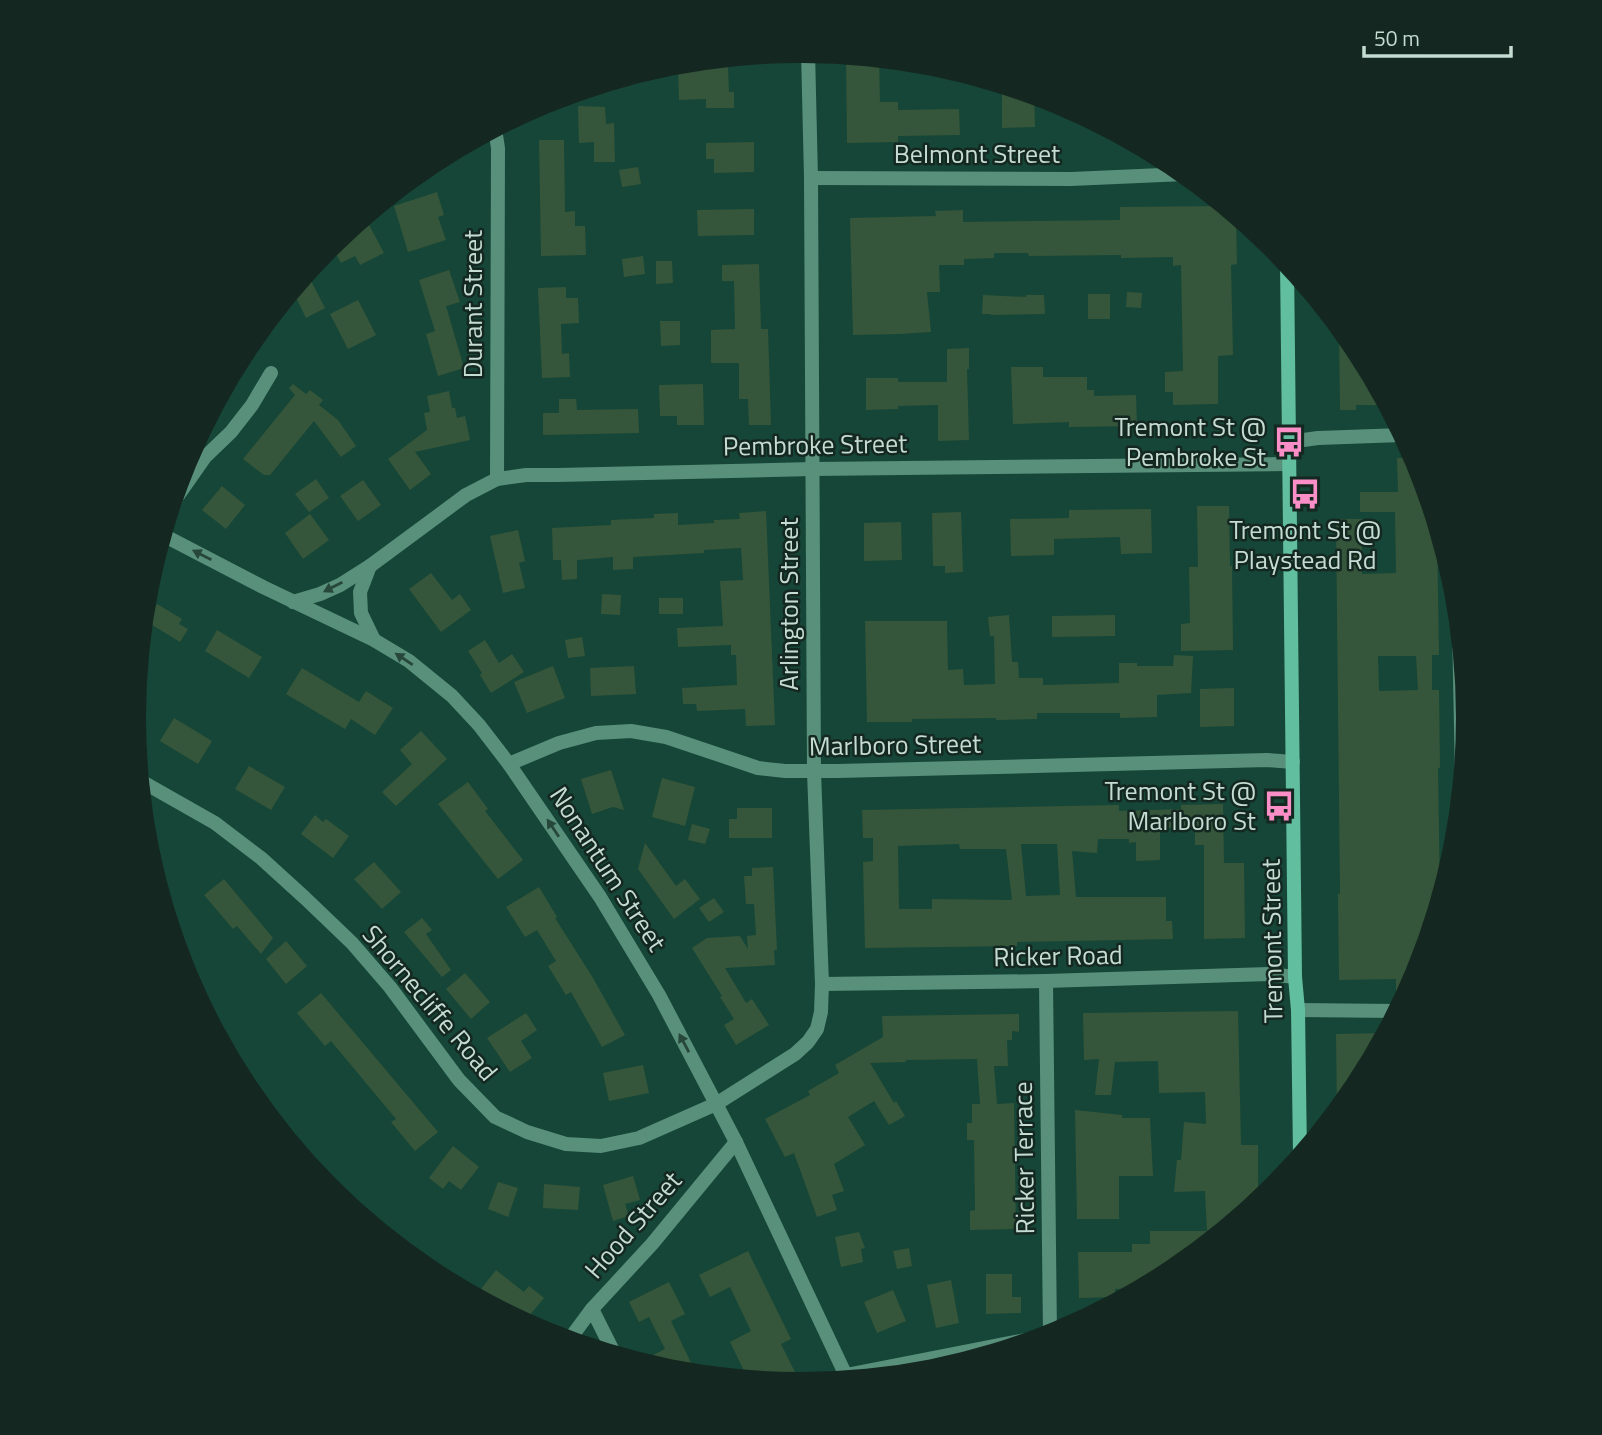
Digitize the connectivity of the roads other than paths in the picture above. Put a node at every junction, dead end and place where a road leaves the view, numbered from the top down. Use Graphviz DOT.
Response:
graph roads {
  1 [pos="808,63"];
  2 [pos="496,139"];
  3 [pos="1167,175"];
  4 [pos="811,178"];
  5 [pos="1287,280"];
  6 [pos="271,373"];
  7 [pos="1391,435"];
  8 [pos="1289,442"];
  9 [pos="1289,464"];
  10 [pos="813,469"];
  11 [pos="194,473"];
  12 [pos="497,479"];
  13 [pos="172,539"];
  14 [pos="370,566"];
  15 [pos="293,601"];
  16 [pos="374,640"];
  17 [pos="1293,762"];
  18 [pos="509,764"];
  19 [pos="814,772"];
  20 [pos="150,786"];
  21 [pos="1295,977"];
  22 [pos="1046,981"];
  23 [pos="822,984"];
  24 [pos="1298,1010"];
  25 [pos="1386,1011"];
  26 [pos="716,1104"];
  27 [pos="1300,1141"];
  28 [pos="736,1142"];
  29 [pos="592,1309"];
  30 [pos="1051,1322"];
  31 [pos="576,1331"];
  32 [pos="609,1343"];
  33 [pos="844,1371"];
  1 -- 4 [label="street, Arlington Street"];
  2 -- 12 [label="street, Durant Street"];
  3 -- 4 [label="street, Belmont Street"];
  4 -- 10 [label="street, Arlington Street"];
  5 -- 8 [label="main road, Tremont Street"];
  6 -- 11 [label="street"];
  7 -- 8 [label="street"];
  8 -- 9 [label="main road, Tremont Street"];
  9 -- 10 [label="street, Pembroke Street"];
  9 -- 17 [label="main road, Tremont Street"];
  10 -- 12 [label="street, Pembroke Street"];
  10 -- 19 [label="street, Arlington Street"];
  12 -- 14 [label="street, Pembroke Street"];
  15 -- 13 [label="street, Nonantum Street, one-way"];
  14 -- 15 [label="street, Pembroke Street, one-way"];
  14 -- 16 [label="street"];
  15 -- 16 [label="street, Nonantum Street"];
  18 -- 16 [label="street, Nonantum Street, one-way"];
  17 -- 19 [label="street, Marlboro Street"];
  17 -- 21 [label="main road, Tremont Street"];
  18 -- 19 [label="street, Marlboro Street"];
  26 -- 18 [label="street, Nonantum Street, one-way"];
  19 -- 23 [label="street, Arlington Street"];
  20 -- 26 [label="street, Shornecliffe Road"];
  21 -- 22 [label="street, Ricker Road"];
  21 -- 24 [label="main road, Tremont Street"];
  22 -- 23 [label="street, Ricker Road"];
  22 -- 30 [label="street, Ricker Terrace"];
  23 -- 26 [label="street, Arlington Street"];
  24 -- 25 [label="street"];
  24 -- 27 [label="main road, Tremont Street"];
  26 -- 28 [label="street, Nonantum Street"];
  28 -- 29 [label="street, Hood Street"];
  28 -- 33 [label="street, Nonantum Street"];
  29 -- 31 [label="street, Hood Street"];
  29 -- 32 [label="street"];
}
